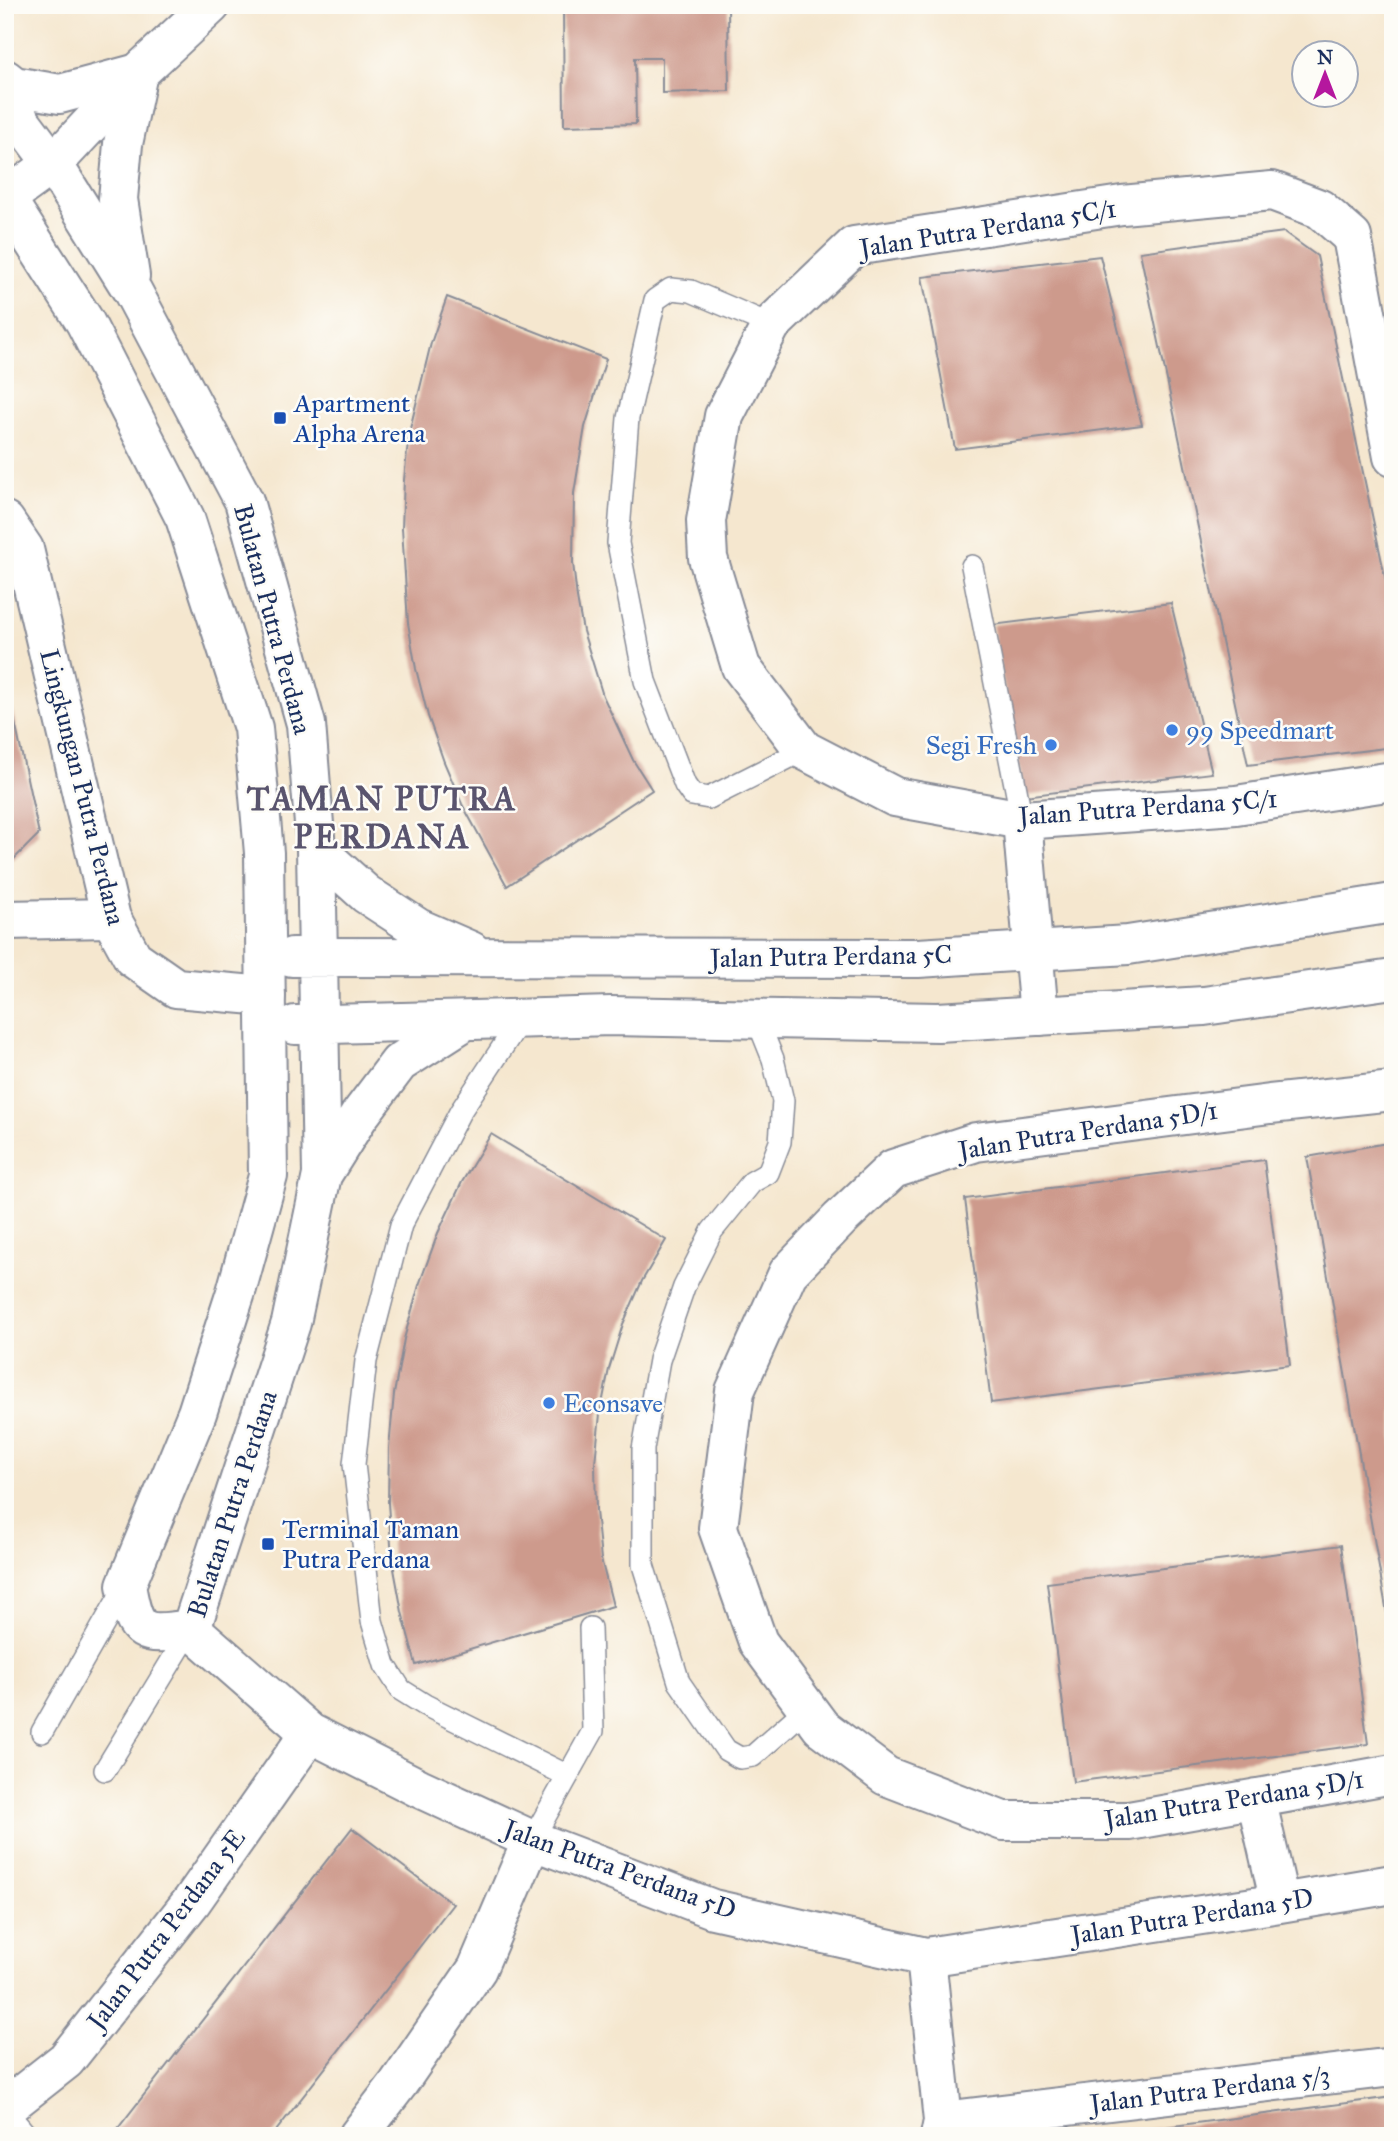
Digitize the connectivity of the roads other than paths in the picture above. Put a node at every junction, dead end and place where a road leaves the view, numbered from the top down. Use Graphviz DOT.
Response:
graph roads {
  1 [pos="211,5"];
  2 [pos="138,73"];
  3 [pos="5,79"];
  4 [pos="5,100"];
  5 [pos="53,164"];
  6 [pos="6,197"];
  7 [pos="133,292"];
  8 [pos="771,326"];
  9 [pos="1393,457"];
  10 [pos="11,542"];
  11 [pos="972,566"];
  12 [pos="804,750"];
  13 [pos="1393,781"];
  14 [pos="1022,820"];
  15 [pos="316,849"];
  16 [pos="1393,903"];
  17 [pos="111,918"];
  18 [pos="5,920"];
  19 [pos="1032,950"];
  20 [pos="265,956"];
  21 [pos="318,958"];
  22 [pos="485,958"];
  23 [pos="1393,979"];
  24 [pos="266,1011"];
  25 [pos="1039,1016"];
  26 [pos="521,1019"];
  27 [pos="757,1019"];
  28 [pos="465,1021"];
  29 [pos="319,1026"];
  30 [pos="1393,1091"];
  31 [pos="322,1175"];
  32 [pos="126,1586"];
  33 [pos="590,1628"];
  34 [pos="191,1629"];
  35 [pos="807,1708"];
  36 [pos="42,1732"];
  37 [pos="310,1733"];
  38 [pos="105,1770"];
  39 [pos="1393,1774"];
  40 [pos="568,1776"];
  41 [pos="1256,1798"];
  42 [pos="532,1840"];
  43 [pos="1393,1884"];
  44 [pos="1280,1903"];
  45 [pos="926,1957"];
  46 [pos="1393,2067"];
  47 [pos="5,2109"];
  48 [pos="942,2128"];
  49 [pos="27,2136"];
  50 [pos="358,2136"];
  1 -- 2 [label="street"];
  2 -- 3 [label="street"];
  2 -- 5 [label="street"];
  2 -- 7 [label="street"];
  4 -- 5 [label="street, Bulatan Putra Perdana"];
  5 -- 6 [label="street"];
  5 -- 7 [label="street, Bulatan Putra Perdana"];
  6 -- 20 [label="street, Bulatan Putra Perdana"];
  7 -- 15 [label="street, Bulatan Putra Perdana"];
  8 -- 9 [label="street, Jalan Putra Perdana 5C/1"];
  8 -- 12 [label="street, Jalan Putra Perdana 5C/1"];
  8 -- 12 [label="lane"];
  10 -- 17 [label="street, Lingkungan Putra Perdana"];
  11 -- 14 [label="lane"];
  12 -- 14 [label="street, Jalan Putra Perdana 5C/1"];
  13 -- 14 [label="street, Jalan Putra Perdana 5C/1"];
  14 -- 19 [label="street"];
  15 -- 21 [label="street, Bulatan Putra Perdana"];
  15 -- 22 [label="street"];
  16 -- 19 [label="street, Jalan Putra Perdana 5C"];
  17 -- 18 [label="street"];
  17 -- 24 [label="street, Lingkungan Putra Perdana"];
  19 -- 22 [label="street, Jalan Putra Perdana 5C"];
  19 -- 25 [label="street"];
  20 -- 21 [label="street, Jalan Putra Perdana 5C"];
  20 -- 24 [label="street, Bulatan Putra Perdana"];
  21 -- 22 [label="street, Jalan Putra Perdana 5C"];
  21 -- 29 [label="street, Bulatan Putra Perdana"];
  23 -- 25 [label="street"];
  24 -- 29 [label="street"];
  24 -- 32 [label="street, Bulatan Putra Perdana"];
  25 -- 27 [label="street"];
  26 -- 27 [label="street"];
  26 -- 28 [label="street"];
  26 -- 40 [label="lane"];
  27 -- 35 [label="lane"];
  28 -- 29 [label="street"];
  28 -- 31 [label="street"];
  29 -- 31 [label="street, Bulatan Putra Perdana"];
  30 -- 35 [label="street, Jalan Putra Perdana 5D/1"];
  31 -- 34 [label="street, Bulatan Putra Perdana"];
  32 -- 34 [label="street, Bulatan Putra Perdana"];
  32 -- 36 [label="lane"];
  33 -- 40 [label="lane"];
  34 -- 37 [label="street, Jalan Putra Perdana 5D"];
  34 -- 38 [label="lane"];
  35 -- 41 [label="street, Jalan Putra Perdana 5D/1"];
  37 -- 42 [label="street, Jalan Putra Perdana 5D"];
  37 -- 47 [label="street, Jalan Putra Perdana 5E"];
  39 -- 41 [label="street, Jalan Putra Perdana 5D/1"];
  40 -- 42 [label="lane"];
  41 -- 44 [label="street"];
  42 -- 45 [label="street, Jalan Putra Perdana 5D"];
  42 -- 50 [label="street"];
  43 -- 44 [label="street, Jalan Putra Perdana 5D"];
  44 -- 45 [label="street, Jalan Putra Perdana 5D"];
  45 -- 48 [label="street"];
  46 -- 48 [label="street, Jalan Putra Perdana 5/3"];
  47 -- 49 [label="lane"];
}
